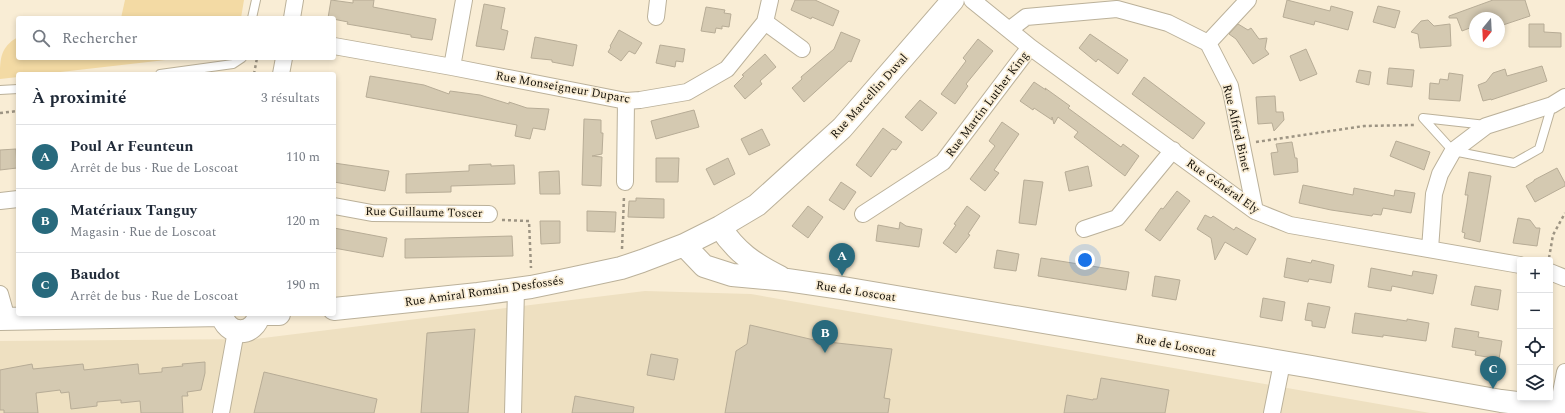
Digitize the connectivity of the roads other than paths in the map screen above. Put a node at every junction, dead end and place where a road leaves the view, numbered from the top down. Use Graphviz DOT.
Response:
graph roads {
  1 [pos="256,0"];
  2 [pos="295,0"];
  3 [pos="464,0"];
  4 [pos="658,0"];
  5 [pos="770,0"];
  6 [pos="953,0"];
  7 [pos="972,0"];
  8 [pos="1248,0"];
  9 [pos="252,16"];
  10 [pos="292,16"];
  11 [pos="656,18"];
  12 [pos="765,22"];
  13 [pos="1009,30"];
  14 [pos="1208,43"];
  15 [pos="336,46"];
  16 [pos="1030,47"];
  17 [pos="802,49"];
  18 [pos="239,60"];
  19 [pos="284,60"];
  20 [pos="452,67"];
  21 [pos="174,72"];
  22 [pos="281,72"];
  23 [pos="16,89"];
  24 [pos="0,90"];
  25 [pos="626,101"];
  26 [pos="1559,101"];
  27 [pos="1486,126"];
  28 [pos="1173,150"];
  29 [pos="1452,151"];
  30 [pos="625,182"];
  31 [pos="16,198"];
  32 [pos="0,201"];
  33 [pos="336,206"];
  34 [pos="1255,211"];
  35 [pos="489,214"];
  36 [pos="863,214"];
  37 [pos="720,227"];
  38 [pos="1084,229"];
  39 [pos="684,245"];
  40 [pos="1430,249"];
  41 [pos="1517,264"];
  42 [pos="1553,273"];
  43 [pos="1565,278"];
  44 [pos="787,280"];
  45 [pos="524,288"];
  46 [pos="0,294"];
  47 [pos="336,309"];
  48 [pos="259,316"];
  49 [pos="4,319"];
  50 [pos="227,320"];
  51 [pos="1282,363"];
  52 [pos="1565,372"];
  53 [pos="1562,409"];
  54 [pos="221,413"];
  55 [pos="512,413"];
  56 [pos="1272,413"];
  1 -- 9 [label="lane"];
  2 -- 10 [label="street"];
  3 -- 20 [label="street"];
  4 -- 11 [label="street"];
  5 -- 12 [label="street, Rue Monseigneur Duparc"];
  6 -- 37 [label="main road, Rue Marcellin Duval"];
  7 -- 13 [label="street, Rue Général Ely"];
  8 -- 14 [label="street"];
  12 -- 17 [label="street"];
  12 -- 25 [label="street, Rue Monseigneur Duparc"];
  13 -- 14 [label="street"];
  13 -- 16 [label="street, Rue Général Ely"];
  14 -- 34 [label="street, Rue Alfred Binet"];
  15 -- 20 [label="street, Rue Monseigneur Duparc"];
  16 -- 28 [label="street, Rue Général Ely"];
  16 -- 36 [label="street, Rue Martin Luther King"];
  18 -- 21 [label="lane"];
  19 -- 22 [label="street"];
  20 -- 25 [label="street, Rue Monseigneur Duparc"];
  23 -- 24 [label="lane"];
  25 -- 30 [label="street"];
  26 -- 27 [label="street"];
  26 -- 29 [label="lane"];
  27 -- 29 [label="street"];
  27 -- 29 [label="lane"];
  28 -- 34 [label="street, Rue Général Ely"];
  28 -- 38 [label="street"];
  29 -- 40 [label="street"];
  31 -- 32 [label="street"];
  33 -- 35 [label="street, Rue Guillaume Toscer"];
  34 -- 40 [label="street, Rue Général Ely"];
  37 -- 39 [label="main road, Rue Amiral Romain Desfossés"];
  37 -- 44 [label="main road, Rue de Loscoat"];
  39 -- 44 [label="main road, Rue de Loscoat"];
  39 -- 45 [label="main road, Rue Amiral Romain Desfossés"];
  40 -- 41 [label="street, Rue Général Ely"];
  42 -- 43 [label="street"];
  44 -- 51 [label="main road, Rue de Loscoat"];
  45 -- 47 [label="main road, Rue Amiral Romain Desfossés"];
  45 -- 55 [label="street"];
  46 -- 49 [label="street"];
  48 -- 50 [label="main road"];
  49 -- 50 [label="main road"];
  50 -- 54 [label="street"];
  51 -- 53 [label="main road, Rue de Loscoat"];
  51 -- 56 [label="street"];
  52 -- 53 [label="street"];
}
